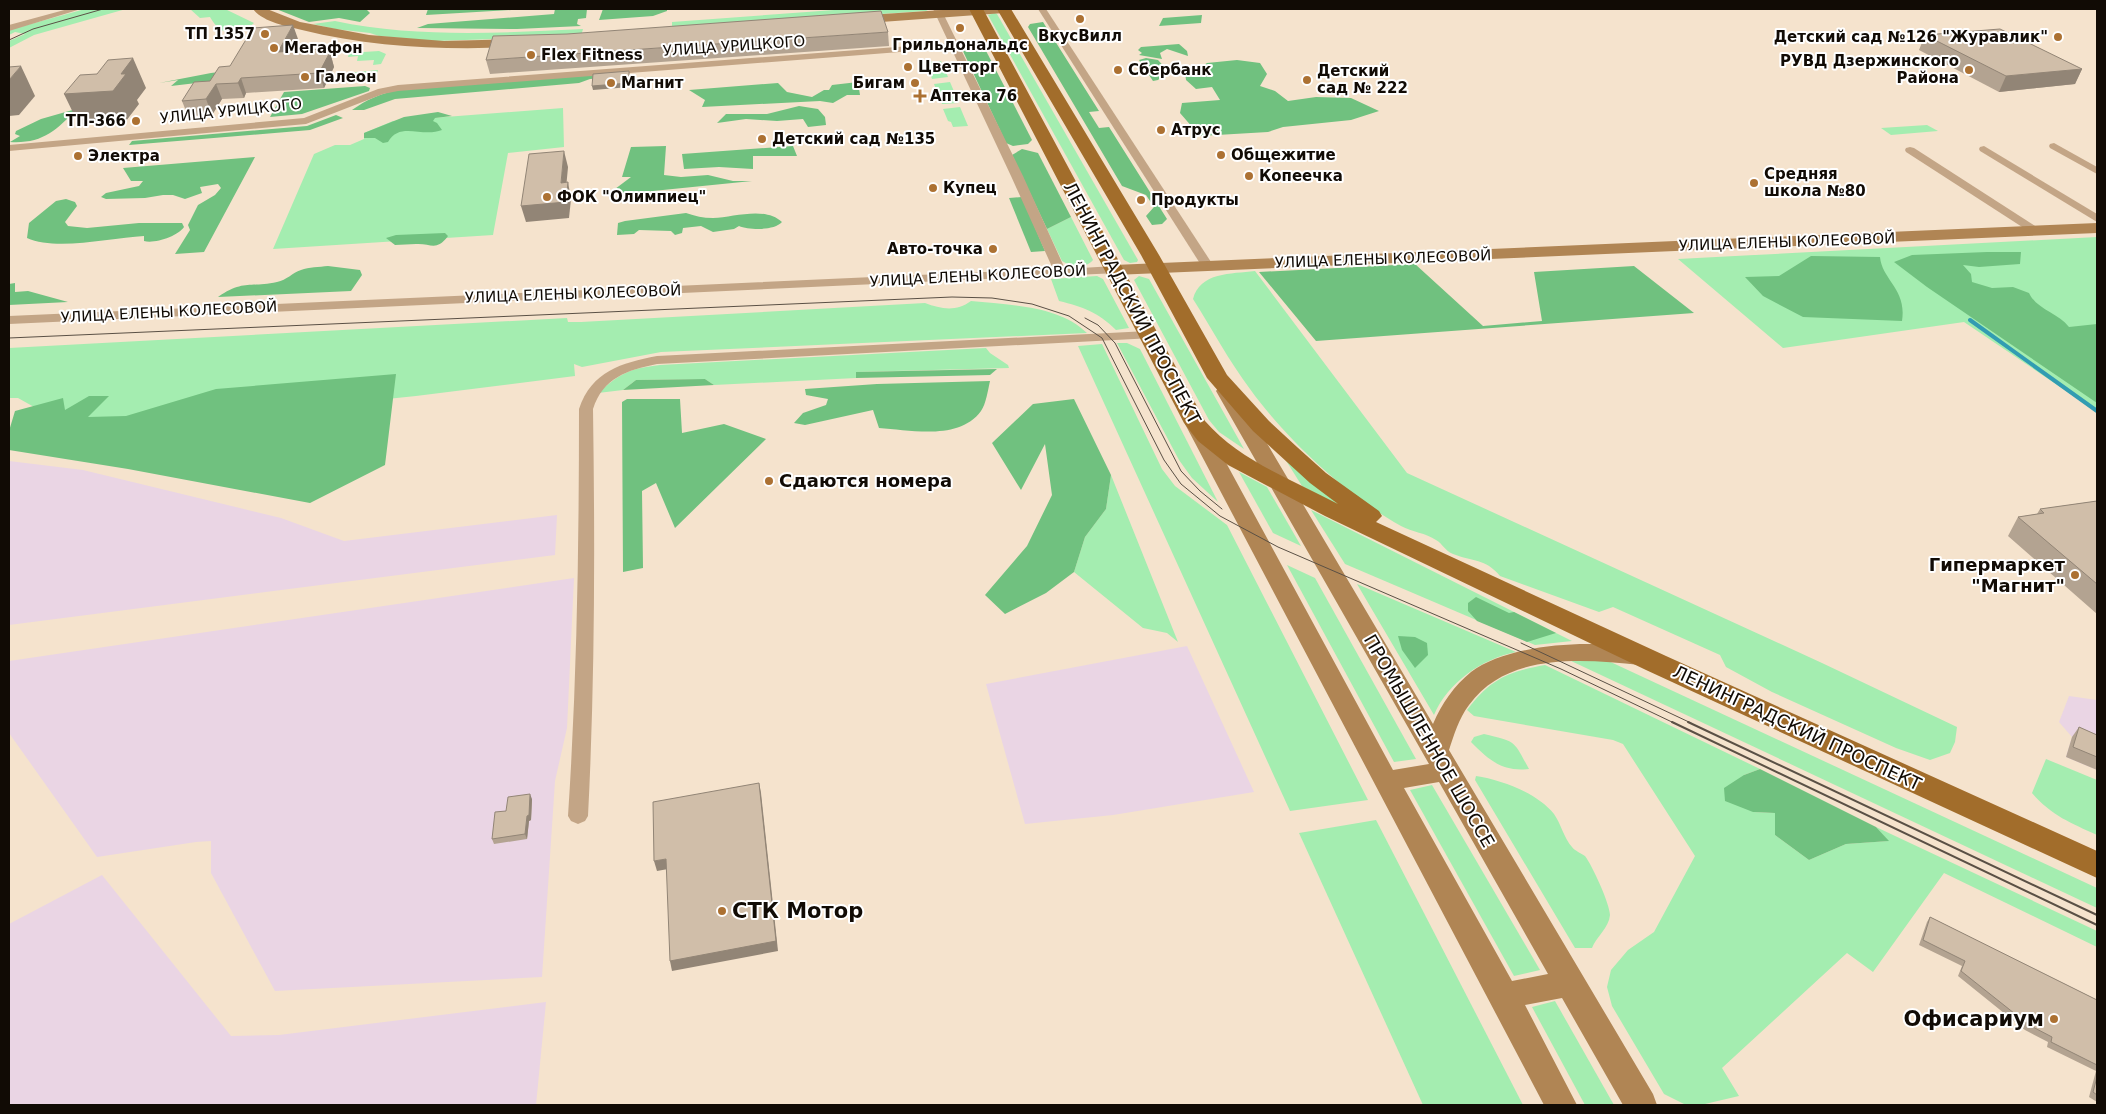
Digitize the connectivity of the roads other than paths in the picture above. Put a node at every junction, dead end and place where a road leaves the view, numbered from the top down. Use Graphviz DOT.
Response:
graph roads {
  1 [pos="77,9"];
  2 [pos="259,9"];
  3 [pos="1004,9"];
  4 [pos="1042,9"];
  5 [pos="976,10"];
  6 [pos="938,11"];
  7 [pos="841,21"];
  8 [pos="9,28"];
  9 [pos="532,42"];
  10 [pos="954,45"];
  11 [pos="2054,146"];
  12 [pos="12,147"];
  13 [pos="1984,149"];
  14 [pos="1910,150"];
  15 [pos="2097,172"];
  16 [pos="2097,219"];
  17 [pos="2097,228"];
  18 [pos="2037,231"];
  19 [pos="1207,266"];
  20 [pos="1156,267"];
  21 [pos="1114,270"];
  22 [pos="1060,272"];
  23 [pos="9,320"];
  24 [pos="1148,335"];
  25 [pos="1218,378"];
  26 [pos="1194,423"];
  27 [pos="1279,484"];
  28 [pos="1498,590"];
  29 [pos="1644,658"];
  30 [pos="1440,760"];
  31 [pos="1386,781"];
  32 [pos="578,816"];
  33 [pos="2097,865"];
  34 [pos="1570,983"];
  35 [pos="1504,996"];
  36 [pos="1561,1105"];
  37 [pos="1641,1105"];
  1 -- 8 [label="street"];
  2 -- 9 [label="street"];
  3 -- 5 [label="street"];
  3 -- 20 [label="main road, ЛЕНИНГРАДСКИЙ ПРОСПЕКТ"];
  4 -- 19 [label="street"];
  5 -- 6 [label="street"];
  5 -- 21 [label="main road, ЛЕНИНГРАДСКИЙ ПРОСПЕКТ"];
  6 -- 7 [label="street"];
  6 -- 10 [label="street"];
  10 -- 12 [label="street, УЛИЦА УРИЦКОГО"];
  10 -- 22 [label="street"];
  11 -- 15 [label="street"];
  13 -- 16 [label="street"];
  14 -- 18 [label="street"];
  17 -- 18 [label="street, УЛИЦА ЕЛЕНЫ КОЛЕСОВОЙ"];
  18 -- 19 [label="street, УЛИЦА ЕЛЕНЫ КОЛЕСОВОЙ"];
  19 -- 20 [label="street, УЛИЦА ЕЛЕНЫ КОЛЕСОВОЙ"];
  20 -- 21 [label="street, УЛИЦА ЕЛЕНЫ КОЛЕСОВОЙ"];
  20 -- 25 [label="main road, ЛЕНИНГРАДСКИЙ ПРОСПЕКТ"];
  21 -- 22 [label="street, УЛИЦА ЕЛЕНЫ КОЛЕСОВОЙ"];
  21 -- 24 [label="main road, ЛЕНИНГРАДСКИЙ ПРОСПЕКТ"];
  22 -- 23 [label="street, УЛИЦА ЕЛЕНЫ КОЛЕСОВОЙ"];
  24 -- 26 [label="main road, ЛЕНИНГРАДСКИЙ ПРОСПЕКТ"];
  24 -- 32 [label="street"];
  25 -- 27 [label="street, ПРОМЫШЛЕННОЕ ШОССЕ"];
  25 -- 28 [label="main road, ЛЕНИНГРАДСКИЙ ПРОСПЕКТ"];
  26 -- 27 [label="main road, ЛЕНИНГРАДСКИЙ ПРОСПЕКТ"];
  26 -- 31 [label="street"];
  27 -- 28 [label="main road, ЛЕНИНГРАДСКИЙ ПРОСПЕКТ"];
  27 -- 30 [label="street, ПРОМЫШЛЕННОЕ ШОССЕ"];
  28 -- 29 [label="main road, ЛЕНИНГРАДСКИЙ ПРОСПЕКТ"];
  29 -- 30 [label="street"];
  29 -- 33 [label="main road, ЛЕНИНГРАДСКИЙ ПРОСПЕКТ"];
  30 -- 31 [label="street"];
  30 -- 34 [label="street, ПРОМЫШЛЕННОЕ ШОССЕ"];
  31 -- 35 [label="street"];
  34 -- 35 [label="street"];
  34 -- 37 [label="street, ПРОМЫШЛЕННОЕ ШОССЕ"];
  35 -- 36 [label="street"];
}
